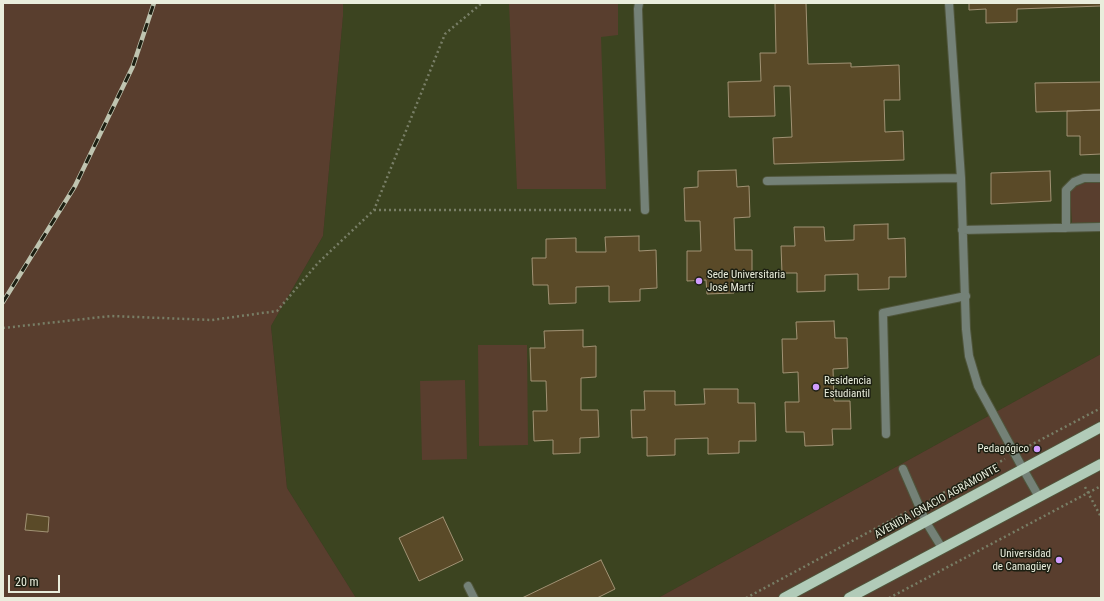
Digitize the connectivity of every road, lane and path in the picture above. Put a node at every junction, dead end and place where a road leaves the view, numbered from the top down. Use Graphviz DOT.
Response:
graph roads {
  1 [pos="482,3"];
  2 [pos="639,3"];
  3 [pos="949,3"];
  4 [pos="961,178"];
  5 [pos="1101,178"];
  6 [pos="767,181"];
  7 [pos="374,210"];
  8 [pos="645,210"];
  9 [pos="1101,227"];
  10 [pos="1066,228"];
  11 [pos="962,230"];
  12 [pos="966,296"];
  13 [pos="3,328"];
  14 [pos="1101,427"];
  15 [pos="886,434"];
  16 [pos="1101,464"];
  17 [pos="903,469"];
  18 [pos="1022,469"];
  19 [pos="1077,477"];
  20 [pos="1101,486"];
  21 [pos="1089,493"];
  22 [pos="1039,497"];
  23 [pos="1101,517"];
  24 [pos="926,522"];
  25 [pos="942,548"];
  26 [pos="468,586"];
  27 [pos="474,598"];
  28 [pos="784,598"];
  29 [pos="849,598"];
  30 [pos="889,598"];
  1 -- 7 [label="path"];
  2 -- 8 [label="lane"];
  3 -- 4 [label="lane"];
  4 -- 6 [label="lane"];
  4 -- 11 [label="lane"];
  5 -- 10 [label="lane"];
  7 -- 8 [label="path"];
  7 -- 13 [label="path"];
  9 -- 10 [label="lane"];
  10 -- 11 [label="lane"];
  11 -- 12 [label="lane"];
  12 -- 15 [label="lane"];
  12 -- 18 [label="lane"];
  14 -- 18 [label="main road, AVENIDA IGNACIO AGRAMONTE"];
  16 -- 19 [label="main road"];
  17 -- 24 [label="lane"];
  18 -- 22 [label="lane"];
  18 -- 24 [label="main road, AVENIDA IGNACIO AGRAMONTE"];
  19 -- 21 [label="path"];
  19 -- 22 [label="main road"];
  20 -- 21 [label="path"];
  21 -- 23 [label="path"];
  21 -- 30 [label="path"];
  22 -- 25 [label="main road"];
  24 -- 25 [label="lane"];
  24 -- 28 [label="main road, AVENIDA IGNACIO AGRAMONTE"];
  25 -- 29 [label="main road"];
  26 -- 27 [label="lane"];
}
